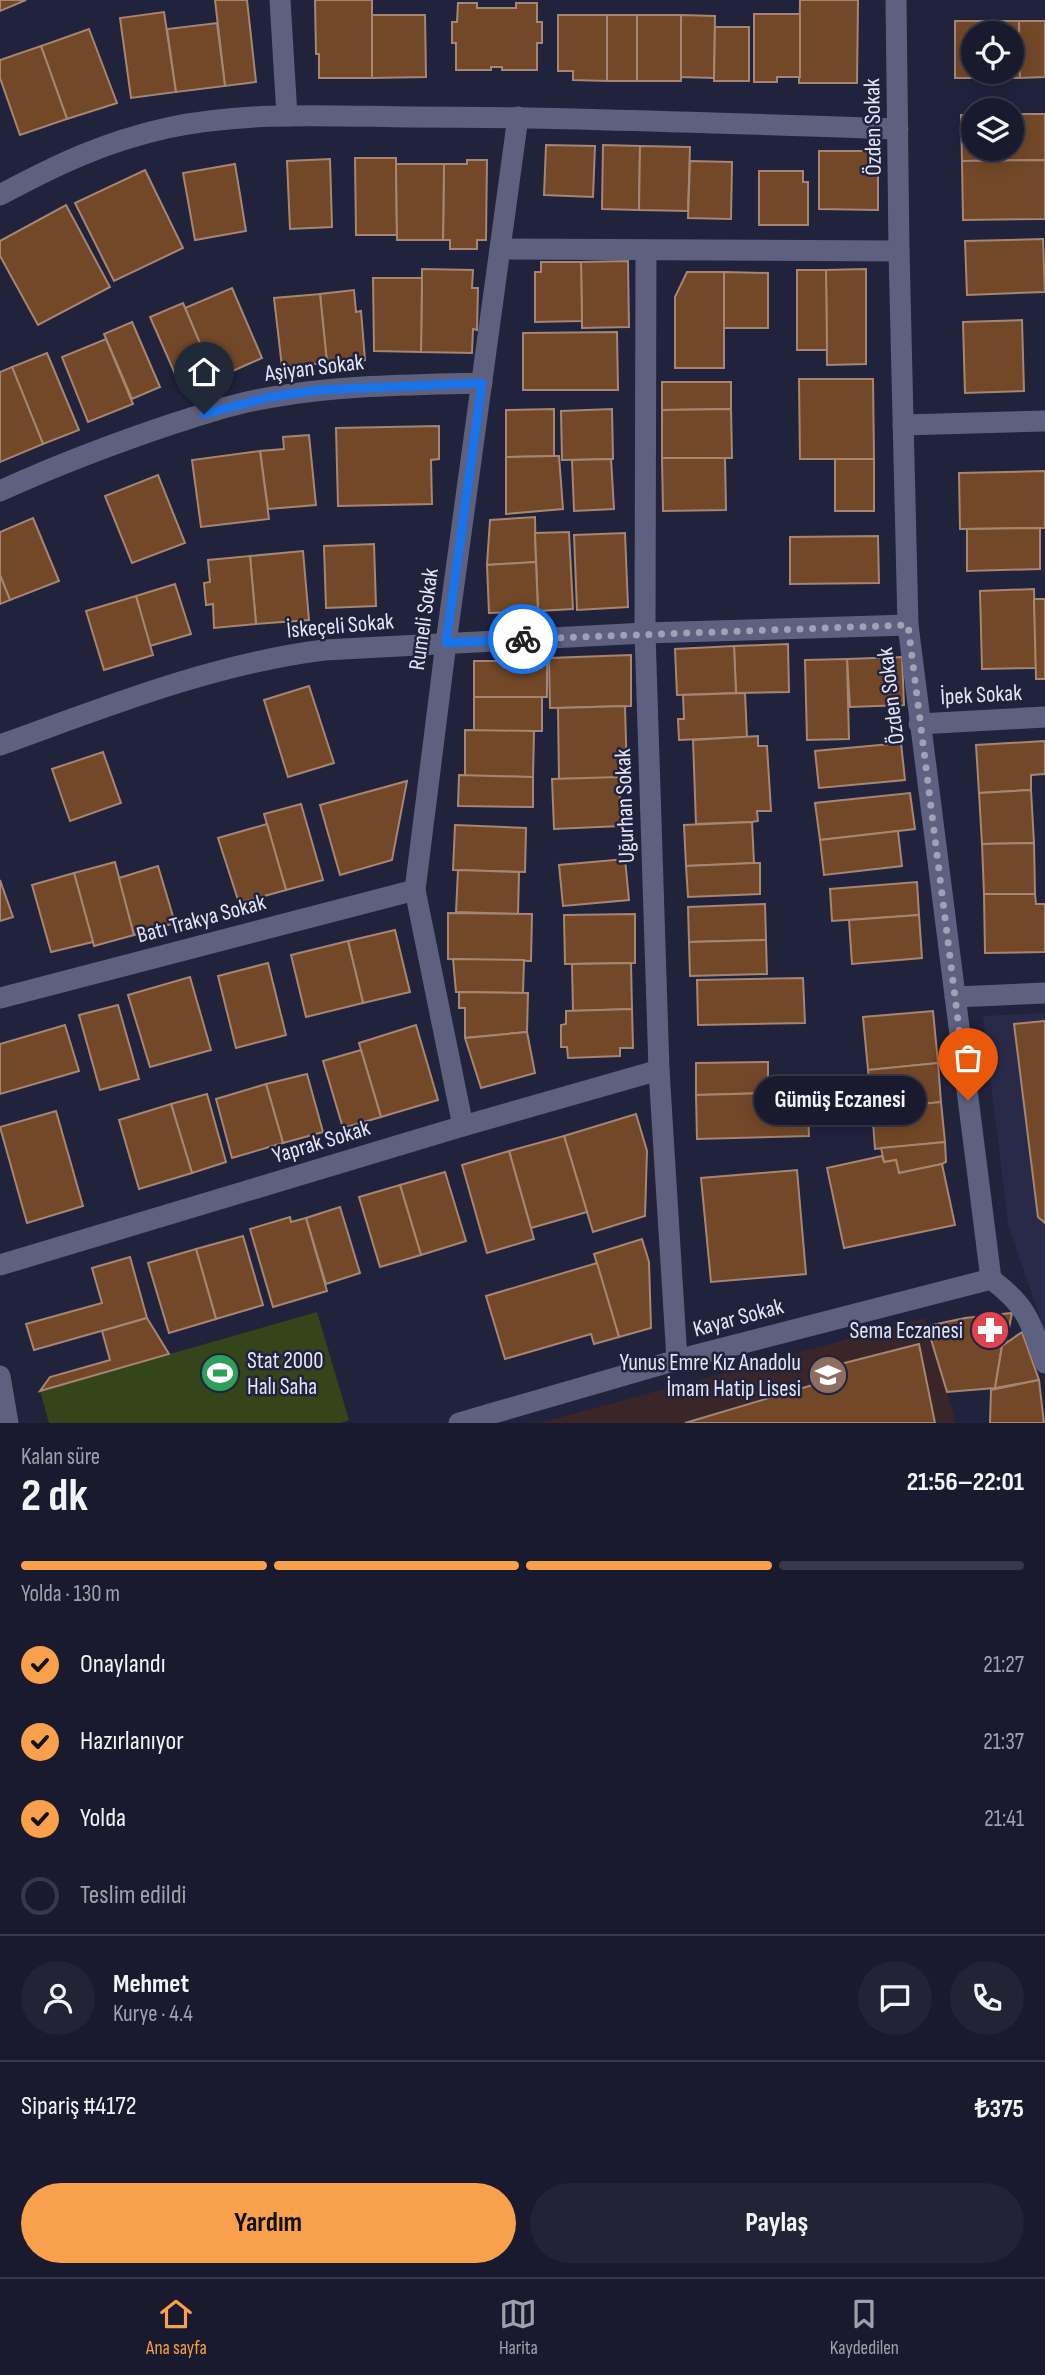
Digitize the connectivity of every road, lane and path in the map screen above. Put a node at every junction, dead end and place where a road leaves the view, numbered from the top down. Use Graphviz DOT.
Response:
graph roads {
  1 [pos="280,0"];
  2 [pos="896,0"];
  3 [pos="287,116"];
  4 [pos="518,117"];
  5 [pos="898,129"];
  6 [pos="0,195"];
  7 [pos="500,249"];
  8 [pos="646,250"];
  9 [pos="899,251"];
  10 [pos="482,383"];
  11 [pos="1045,421"];
  12 [pos="903,425"];
  13 [pos="0,491"];
  14 [pos="908,625"];
  15 [pos="645,633"];
  16 [pos="446,643"];
  17 [pos="1045,717"];
  18 [pos="919,723"];
  19 [pos="0,745"];
  20 [pos="415,890"];
  21 [pos="1045,993"];
  22 [pos="955,997"];
  23 [pos="0,998"];
  24 [pos="659,1070"];
  25 [pos="463,1126"];
  26 [pos="0,1265"];
  27 [pos="991,1279"];
  28 [pos="677,1360"];
  29 [pos="1045,1363"];
  30 [pos="0,1376"];
  31 [pos="498,1417"];
  32 [pos="8,1423"];
  33 [pos="459,1423"];
  1 -- 3 [label="street"];
  2 -- 5 [label="street, Özden Sokak"];
  3 -- 4 [label="street"];
  3 -- 6 [label="street"];
  4 -- 5 [label="street"];
  4 -- 7 [label="street, Rumeli Sokak"];
  5 -- 9 [label="street, Özden Sokak"];
  7 -- 8 [label="street"];
  7 -- 10 [label="street, Rumeli Sokak"];
  8 -- 9 [label="street"];
  8 -- 15 [label="street, Uğurhan Sokak"];
  9 -- 12 [label="street, Özden Sokak"];
  10 -- 13 [label="street, Aşiyan Sokak"];
  10 -- 16 [label="street, Rumeli Sokak"];
  11 -- 12 [label="street"];
  12 -- 14 [label="street, Özden Sokak"];
  14 -- 15 [label="street, İskeçeli Sokak"];
  14 -- 18 [label="street, Özden Sokak"];
  15 -- 16 [label="street, İskeçeli Sokak"];
  15 -- 24 [label="street, Uğurhan Sokak"];
  16 -- 19 [label="street, İskeçeli Sokak"];
  16 -- 20 [label="street, Rumeli Sokak"];
  17 -- 18 [label="street, İpek Sokak"];
  18 -- 22 [label="street, Özden Sokak"];
  20 -- 23 [label="street, Batı Trakya Sokak"];
  20 -- 25 [label="street, Rumeli Sokak"];
  21 -- 22 [label="street"];
  22 -- 27 [label="street, Özden Sokak"];
  24 -- 25 [label="street, Yaprak Sokak"];
  24 -- 28 [label="street, Uğurhan Sokak"];
  25 -- 26 [label="street, Yaprak Sokak"];
  27 -- 28 [label="street, Kayar Sokak"];
  27 -- 29 [label="street"];
  28 -- 31 [label="street, Kayar Sokak"];
  30 -- 32 [label="street"];
  31 -- 33 [label="street, Kayar Sokak"];
}
